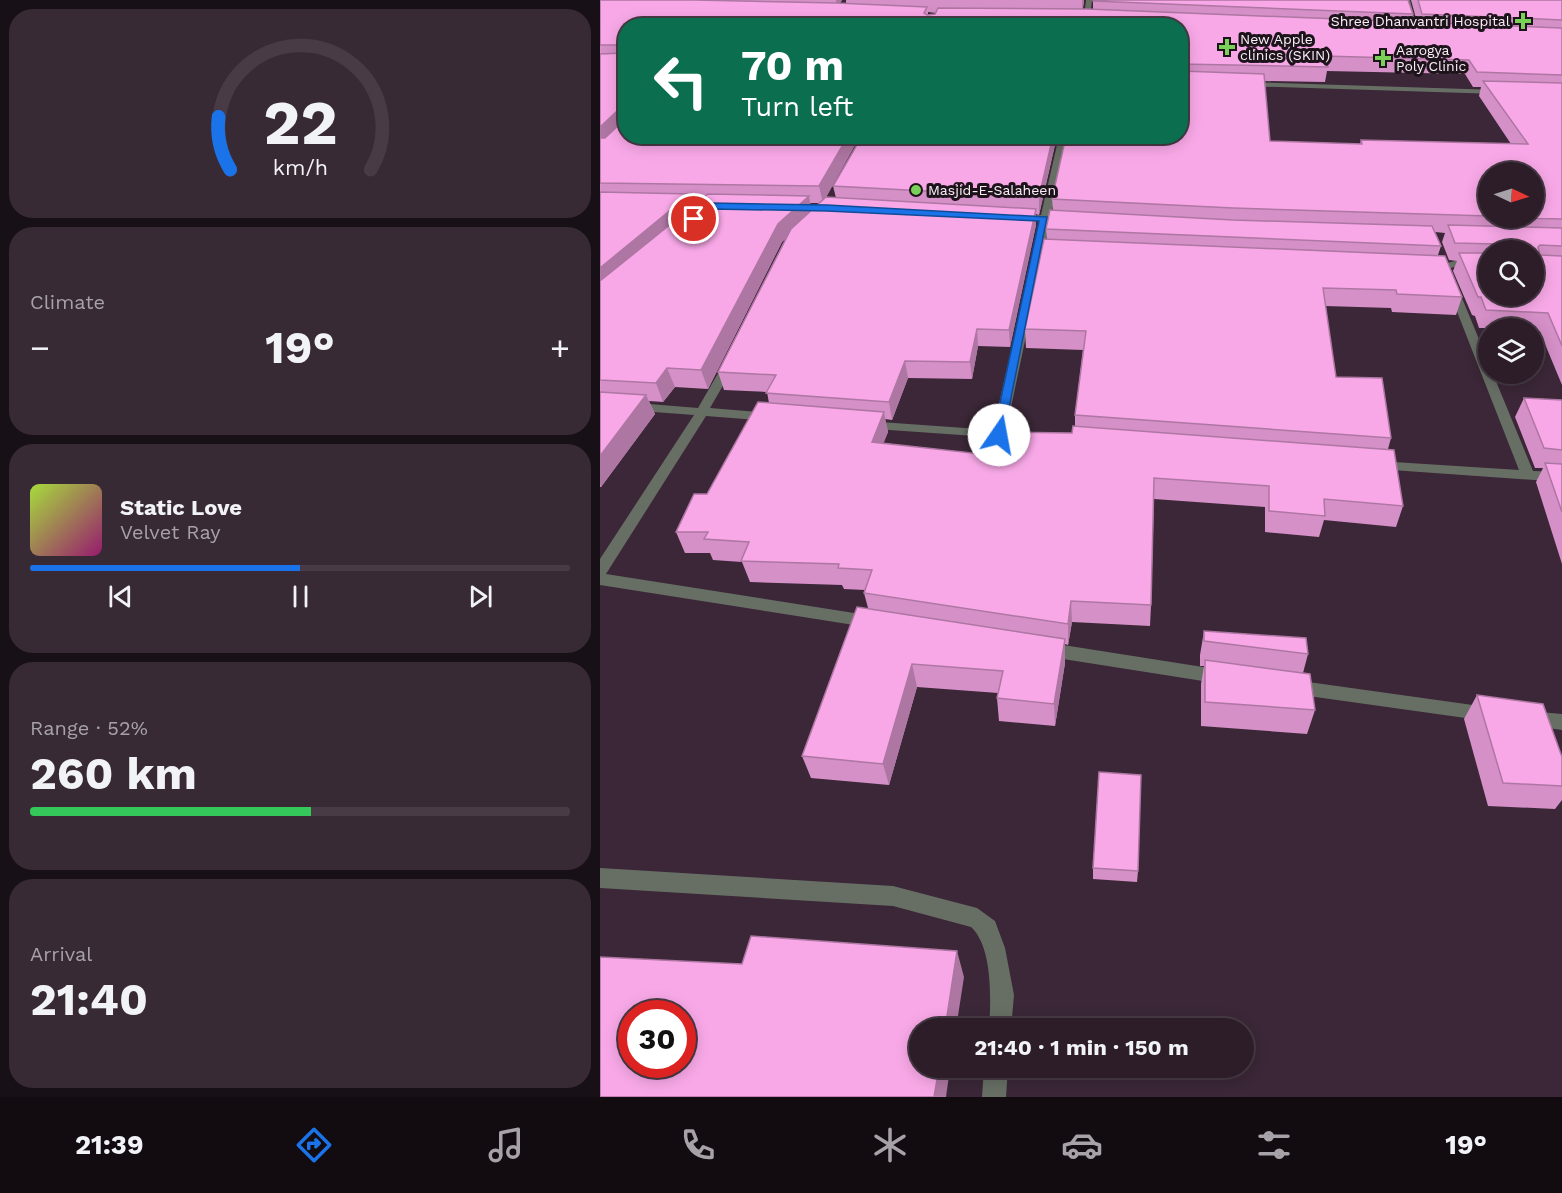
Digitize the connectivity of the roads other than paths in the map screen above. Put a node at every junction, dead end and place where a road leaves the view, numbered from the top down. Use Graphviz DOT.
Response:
graph roads {
  1 [pos="1089,0"];
  2 [pos="1407,0"];
  3 [pos="1087,18"];
  4 [pos="1416,32"];
  5 [pos="1240,84"];
  6 [pos="1502,92"];
  7 [pos="1062,144"];
  8 [pos="1010,217"];
  9 [pos="1044,219"];
  10 [pos="1079,221"];
  11 [pos="1442,261"];
  12 [pos="1478,265"];
  13 [pos="1413,268"];
  14 [pos="737,347"];
  15 [pos="600,404"];
  16 [pos="702,412"];
  17 [pos="785,419"];
  18 [pos="856,424"];
  19 [pos="999,435"];
  20 [pos="1022,437"];
  21 [pos="1367,464"];
  22 [pos="1528,475"];
  23 [pos="1562,477"];
  24 [pos="600,571"];
  25 [pos="600,579"];
  26 [pos="884,624"];
  27 [pos="1027,647"];
  28 [pos="1239,679"];
  29 [pos="1274,684"];
  30 [pos="1562,722"];
  31 [pos="600,878"];
  32 [pos="1001,1018"];
  33 [pos="995,1078"];
  34 [pos="994,1097"];
  1 -- 3 [label="street"];
  2 -- 4 [label="street"];
  5 -- 6 [label="street"];
  7 -- 9 [label="street"];
  8 -- 9 [label="street"];
  9 -- 10 [label="street"];
  9 -- 19 [label="street"];
  11 -- 12 [label="street"];
  11 -- 13 [label="street"];
  11 -- 22 [label="street"];
  14 -- 16 [label="street"];
  15 -- 16 [label="street"];
  16 -- 17 [label="street"];
  16 -- 24 [label="street"];
  18 -- 19 [label="street"];
  19 -- 20 [label="street"];
  21 -- 22 [label="street"];
  22 -- 23 [label="street"];
  25 -- 26 [label="street"];
  27 -- 28 [label="street"];
  29 -- 30 [label="street"];
  31 -- 32 [label="street"];
  33 -- 34 [label="street"];
}
